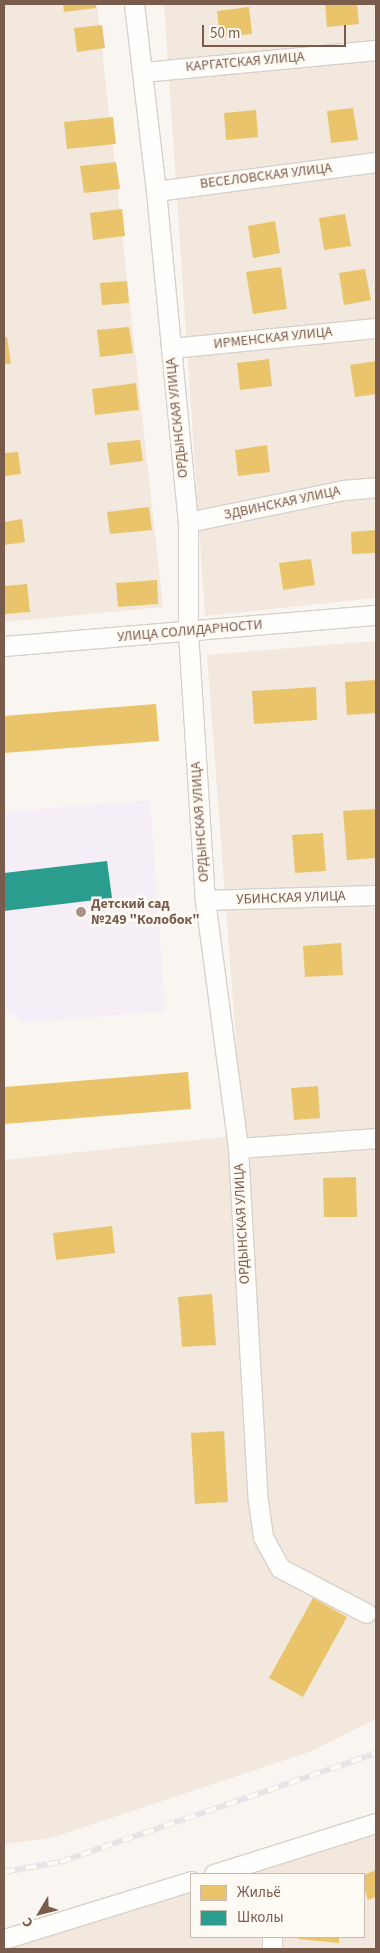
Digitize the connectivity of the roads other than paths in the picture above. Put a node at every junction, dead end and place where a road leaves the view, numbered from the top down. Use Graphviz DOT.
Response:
graph roads {
  1 [pos="134,4"];
  2 [pos="376,50"];
  3 [pos="143,72"];
  4 [pos="376,162"];
  5 [pos="156,191"];
  6 [pos="376,328"];
  7 [pos="171,348"];
  8 [pos="376,487"];
  9 [pos="188,522"];
  10 [pos="376,615"];
  11 [pos="188,632"];
  12 [pos="4,646"];
  13 [pos="376,895"];
  14 [pos="205,900"];
  15 [pos="376,1138"];
  16 [pos="238,1148"];
  17 [pos="366,1613"];
  18 [pos="376,1823"];
  19 [pos="271,1866"];
  20 [pos="221,1873"];
  21 [pos="190,1882"];
  22 [pos="4,1940"];
  1 -- 3 [label="street, ОРДЫНСКАЯ УЛИЦА"];
  2 -- 3 [label="street, КАРГАТСКАЯ УЛИЦА"];
  3 -- 5 [label="street, ОРДЫНСКАЯ УЛИЦА"];
  4 -- 5 [label="street, ВЕСЕЛОВСКАЯ УЛИЦА"];
  5 -- 7 [label="street, ОРДЫНСКАЯ УЛИЦА"];
  6 -- 7 [label="street, ИРМЕНСКАЯ УЛИЦА"];
  7 -- 9 [label="street, ОРДЫНСКАЯ УЛИЦА"];
  8 -- 9 [label="street, ЗДВИНСКАЯ УЛИЦА"];
  9 -- 11 [label="street, ОРДЫНСКАЯ УЛИЦА"];
  10 -- 11 [label="street, УЛИЦА СОЛИДАРНОСТИ"];
  11 -- 12 [label="street, УЛИЦА СОЛИДАРНОСТИ"];
  11 -- 14 [label="street, ОРДЫНСКАЯ УЛИЦА"];
  13 -- 14 [label="street, УБИНСКАЯ УЛИЦА"];
  14 -- 16 [label="street, ОРДЫНСКАЯ УЛИЦА"];
  15 -- 16 [label="street"];
  16 -- 17 [label="street, ОРДЫНСКАЯ УЛИЦА"];
  18 -- 19 [label="street"];
  19 -- 20 [label="street"];
  21 -- 22 [label="street"];
}
